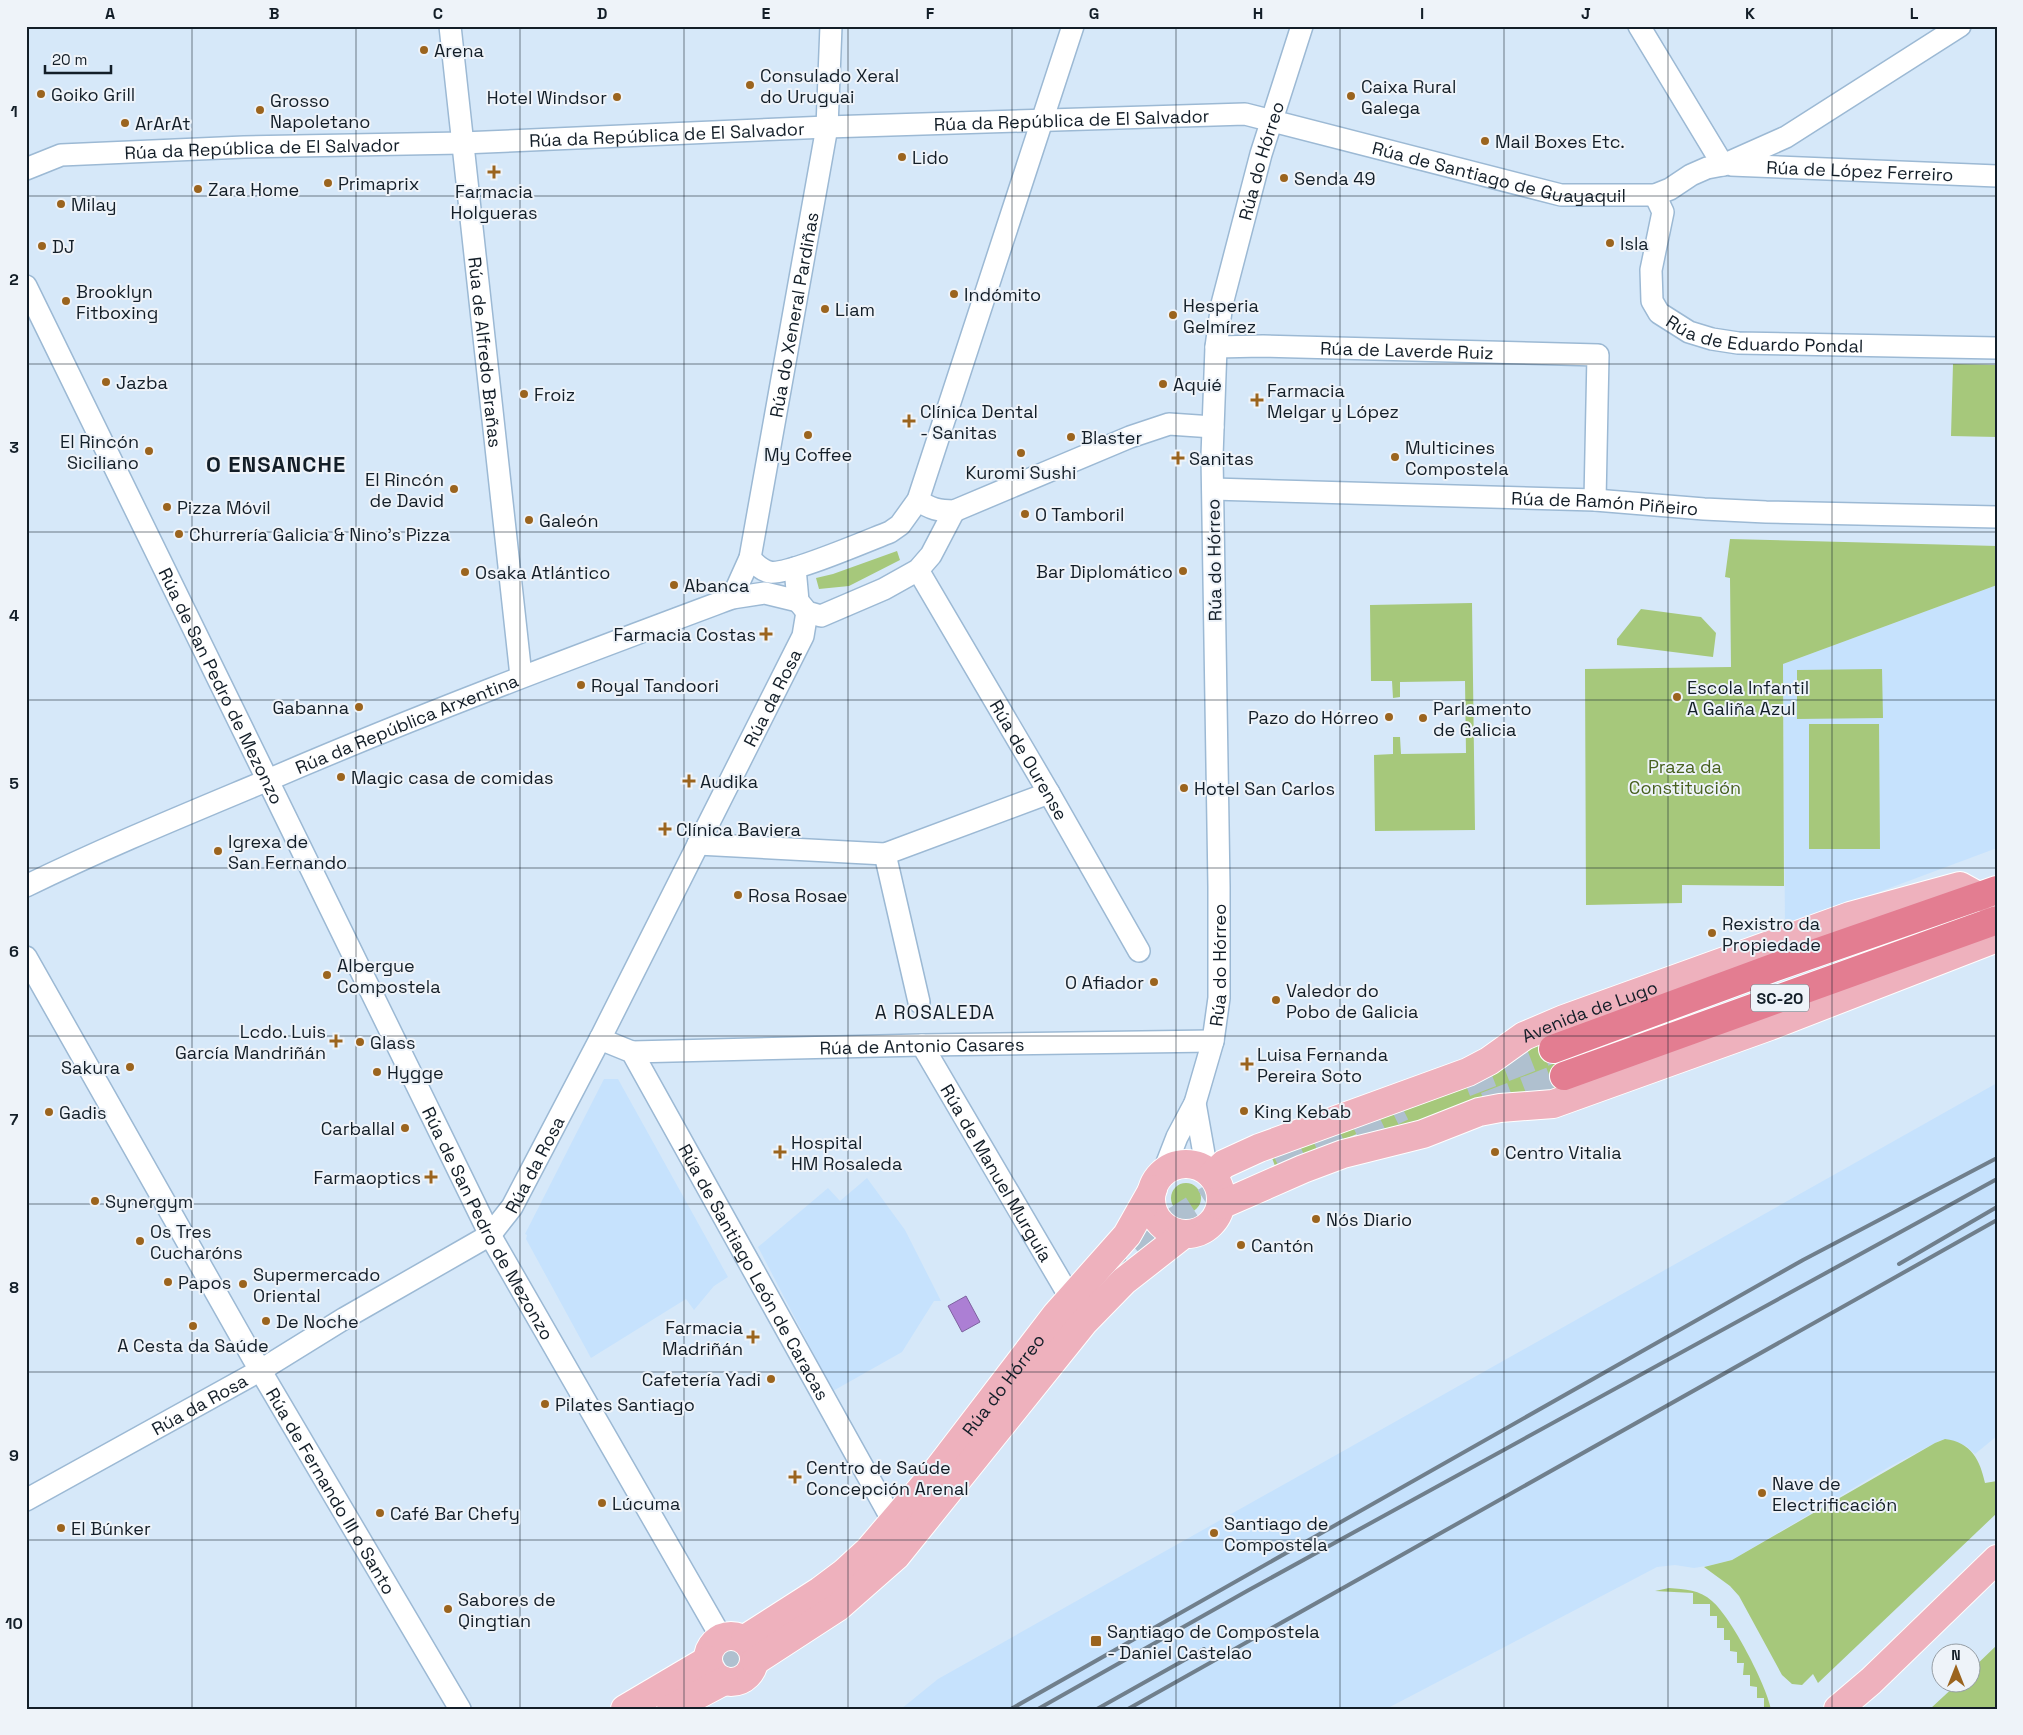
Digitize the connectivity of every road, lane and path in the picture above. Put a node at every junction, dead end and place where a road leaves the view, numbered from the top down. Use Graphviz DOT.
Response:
graph roads {
  1 [pos="450,26"];
  2 [pos="831,26"];
  3 [pos="1073,26"];
  4 [pos="1302,26"];
  5 [pos="1640,26"];
  6 [pos="1960,26"];
  7 [pos="1271,120"];
  8 [pos="1042,121"];
  9 [pos="827,127"];
  10 [pos="1786,137"];
  11 [pos="462,143"];
  12 [pos="1723,165"];
  13 [pos="1791,168"];
  14 [pos="26,169"];
  15 [pos="1997,176"];
  16 [pos="1655,195"];
  17 [pos="26,286"];
  18 [pos="1216,347"];
  19 [pos="1997,348"];
  20 [pos="1214,427"];
  21 [pos="1213,489"];
  22 [pos="918,500"];
  23 [pos="1595,500"];
  24 [pos="954,511"];
  25 [pos="1997,517"];
  26 [pos="750,558"];
  27 [pos="795,568"];
  28 [pos="918,570"];
  29 [pos="732,598"];
  30 [pos="803,606"];
  31 [pos="521,676"];
  32 [pos="267,780"];
  33 [pos="1049,793"];
  34 [pos="698,844"];
  35 [pos="884,854"];
  36 [pos="26,886"];
  37 [pos="1988,894"];
  38 [pos="1997,920"];
  39 [pos="1997,938"];
  40 [pos="1139,951"];
  41 [pos="26,958"];
  42 [pos="919,1002"];
  43 [pos="600,1039"];
  44 [pos="1213,1041"];
  45 [pos="922,1045"];
  46 [pos="1553,1049"];
  47 [pos="632,1052"];
  48 [pos="1564,1076"];
  49 [pos="1195,1103"];
  50 [pos="1209,1173"];
  51 [pos="1158,1181"];
  52 [pos="1221,1205"];
  53 [pos="1184,1234"];
  54 [pos="490,1235"];
  55 [pos="1071,1299"];
  56 [pos="261,1370"];
  57 [pos="26,1500"];
  58 [pos="894,1523"];
  59 [pos="1997,1559"];
  60 [pos="740,1646"];
  61 [pos="716,1671"];
  62 [pos="460,1709"];
  63 [pos="625,1709"];
  64 [pos="671,1709"];
  65 [pos="1838,1709"];
  1 -- 11 [label="street, Rúa de Alfredo Brañas"];
  2 -- 9 [label="street, Rúa do Xeneral Pardiñas"];
  3 -- 8 [label="street"];
  4 -- 7 [label="street, Rúa do Hórreo"];
  5 -- 12 [label="street"];
  6 -- 10 [label="street, Rúa de Santiago de Guayaquil"];
  7 -- 8 [label="street, Rúa da República de El Salvador"];
  7 -- 16 [label="street, Rúa de Santiago de Guayaquil"];
  7 -- 18 [label="street, Rúa do Hórreo"];
  8 -- 9 [label="street, Rúa da República de El Salvador"];
  8 -- 22 [label="street"];
  9 -- 11 [label="street, Rúa da República de El Salvador"];
  9 -- 26 [label="street, Rúa do Xeneral Pardiñas"];
  10 -- 12 [label="street, Rúa de Santiago de Guayaquil"];
  10 -- 13 [label="street"];
  11 -- 14 [label="street, Rúa da República de El Salvador"];
  11 -- 31 [label="street, Rúa de Alfredo Brañas"];
  12 -- 13 [label="street, Rúa de López Ferreiro"];
  12 -- 16 [label="street, Rúa de Santiago de Guayaquil"];
  13 -- 15 [label="street, Rúa de López Ferreiro"];
  16 -- 19 [label="street, Rúa de Eduardo Pondal"];
  17 -- 32 [label="street, Rúa de San Pedro de Mezonzo"];
  18 -- 20 [label="street, Rúa do Hórreo"];
  18 -- 23 [label="street, Rúa de Laverde Ruiz"];
  20 -- 21 [label="street, Rúa do Hórreo"];
  20 -- 24 [label="street"];
  21 -- 23 [label="street, Rúa de Ramón Piñeiro"];
  21 -- 44 [label="street, Rúa do Hórreo"];
  22 -- 24 [label="street"];
  22 -- 27 [label="street"];
  23 -- 25 [label="street, Rúa de Ramón Piñeiro"];
  24 -- 28 [label="street"];
  26 -- 27 [label="street"];
  26 -- 29 [label="street, Rúa do Xeneral Pardiñas"];
  27 -- 30 [label="street, Rúa da Rosa"];
  28 -- 30 [label="street, Rúa da República Arxentina"];
  28 -- 33 [label="street, Rúa de Ourense"];
  29 -- 30 [label="street, Rúa da República Arxentina"];
  29 -- 31 [label="street, Rúa da República Arxentina"];
  30 -- 34 [label="street, Rúa da Rosa"];
  31 -- 32 [label="street, Rúa da República Arxentina"];
  32 -- 36 [label="street, Rúa da República Arxentina"];
  32 -- 54 [label="street, Rúa de San Pedro de Mezonzo"];
  33 -- 35 [label="street"];
  33 -- 40 [label="street, Rúa de Ourense"];
  34 -- 35 [label="street"];
  34 -- 43 [label="street, Rúa da Rosa"];
  35 -- 42 [label="street"];
  37 -- 46 [label="highway, Avenida de Lugo / SC-20"];
  37 -- 50 [label="main road, Avenida de Lugo"];
  38 -- 48 [label="highway, SC-20"];
  39 -- 52 [label="main road"];
  41 -- 56 [label="street, Rúa de Fernando III o Santo"];
  43 -- 47 [label="street"];
  43 -- 54 [label="street, Rúa da Rosa"];
  44 -- 45 [label="street, Rúa de Antonio Casares"];
  44 -- 49 [label="street, Rúa do Hórreo"];
  45 -- 47 [label="street, Rúa de Antonio Casares"];
  45 -- 55 [label="street, Rúa de Manuel Murguía"];
  47 -- 58 [label="street, Rúa de Santiago León de Caracas"];
  49 -- 50 [label="street, Rúa do Hórreo"];
  49 -- 51 [label="street, Rúa do Hórreo"];
  50 -- 51 [label="main road"];
  50 -- 52 [label="main road"];
  51 -- 53 [label="main road"];
  51 -- 55 [label="main road, Rúa do Hórreo"];
  52 -- 53 [label="main road"];
  53 -- 60 [label="main road, Rúa do Hórreo"];
  54 -- 56 [label="street, Rúa da Rosa"];
  54 -- 60 [label="street, Rúa de San Pedro de Mezonzo"];
  55 -- 58 [label="main road, Rúa do Hórreo"];
  56 -- 57 [label="street, Rúa da Rosa"];
  56 -- 62 [label="street, Rúa de Fernando III o Santo"];
  58 -- 60 [label="main road, Rúa do Hórreo"];
  59 -- 65 [label="main road"];
  60 -- 61 [label="main road"];
  60 -- 61 [label="main road"];
  61 -- 63 [label="main road"];
  61 -- 64 [label="main road"];
}
